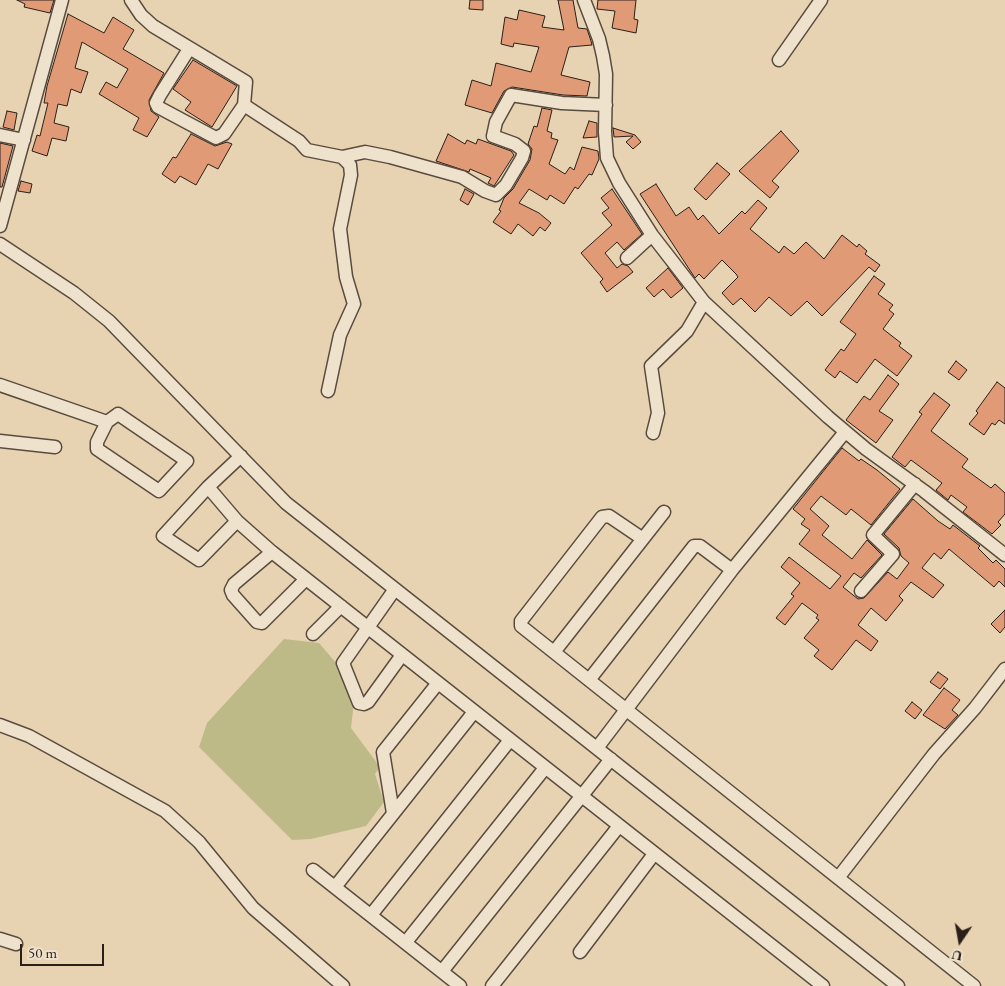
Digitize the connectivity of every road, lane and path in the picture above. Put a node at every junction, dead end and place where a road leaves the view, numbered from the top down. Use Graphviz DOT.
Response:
graph roads {
  1 [pos="62,0"];
  2 [pos="132,0"];
  3 [pos="584,0"];
  4 [pos="821,0"];
  5 [pos="189,49"];
  6 [pos="779,60"];
  7 [pos="244,105"];
  8 [pos="606,106"];
  9 [pos="0,135"];
  10 [pos="24,140"];
  11 [pos="342,157"];
  12 [pos="0,226"];
  13 [pos="652,235"];
  14 [pos="0,244"];
  15 [pos="627,258"];
  16 [pos="704,302"];
  17 [pos="0,385"];
  18 [pos="328,390"];
  19 [pos="107,422"];
  20 [pos="653,432"];
  21 [pos="845,432"];
  22 [pos="0,441"];
  23 [pos="54,447"];
  24 [pos="241,456"];
  25 [pos="915,484"];
  26 [pos="208,487"];
  27 [pos="664,512"];
  28 [pos="238,521"];
  29 [pos="643,539"];
  30 [pos="272,552"];
  31 [pos="1005,555"];
  32 [pos="732,570"];
  33 [pos="306,579"];
  34 [pos="395,589"];
  35 [pos="861,591"];
  36 [pos="341,606"];
  37 [pos="368,628"];
  38 [pos="314,634"];
  39 [pos="554,652"];
  40 [pos="402,655"];
  41 [pos="1005,669"];
  42 [pos="589,680"];
  43 [pos="438,683"];
  44 [pos="626,710"];
  45 [pos="474,712"];
  46 [pos="0,725"];
  47 [pos="510,740"];
  48 [pos="597,748"];
  49 [pos="611,759"];
  50 [pos="545,768"];
  51 [pos="581,796"];
  52 [pos="393,814"];
  53 [pos="619,826"];
  54 [pos="654,854"];
  55 [pos="313,870"];
  56 [pos="838,878"];
  57 [pos="335,887"];
  58 [pos="371,915"];
  59 [pos="0,939"];
  60 [pos="406,942"];
  61 [pos="16,944"];
  62 [pos="580,952"];
  63 [pos="443,970"];
  64 [pos="343,986"];
  65 [pos="460,986"];
  66 [pos="492,986"];
  67 [pos="823,986"];
  68 [pos="898,986"];
  69 [pos="974,986"];
  1 -- 10 [label="street"];
  2 -- 5 [label="street"];
  3 -- 8 [label="street"];
  4 -- 6 [label="street"];
  5 -- 7 [label="street"];
  5 -- 7 [label="street"];
  7 -- 11 [label="street"];
  8 -- 11 [label="street"];
  8 -- 13 [label="street"];
  9 -- 10 [label="street"];
  10 -- 12 [label="street"];
  11 -- 18 [label="street"];
  13 -- 15 [label="street"];
  13 -- 16 [label="street"];
  14 -- 24 [label="street"];
  16 -- 20 [label="street"];
  16 -- 21 [label="street"];
  17 -- 19 [label="street"];
  19 -- 19 [label="street"];
  21 -- 25 [label="street"];
  21 -- 32 [label="street"];
  22 -- 23 [label="street"];
  24 -- 26 [label="street"];
  24 -- 34 [label="street"];
  25 -- 31 [label="street"];
  25 -- 35 [label="street"];
  26 -- 28 [label="street"];
  26 -- 28 [label="street"];
  27 -- 29 [label="street"];
  28 -- 30 [label="street"];
  29 -- 39 [label="street"];
  29 -- 39 [label="street"];
  30 -- 33 [label="street"];
  30 -- 33 [label="street"];
  32 -- 42 [label="street"];
  32 -- 44 [label="street"];
  33 -- 36 [label="street"];
  34 -- 37 [label="street"];
  34 -- 48 [label="street"];
  36 -- 37 [label="street"];
  36 -- 38 [label="street"];
  37 -- 40 [label="street"];
  37 -- 40 [label="street"];
  39 -- 42 [label="street"];
  40 -- 43 [label="street"];
  41 -- 56 [label="street"];
  42 -- 44 [label="street"];
  43 -- 45 [label="street"];
  43 -- 52 [label="street"];
  44 -- 48 [label="street"];
  44 -- 56 [label="street"];
  45 -- 47 [label="street"];
  45 -- 52 [label="street"];
  46 -- 64 [label="street"];
  47 -- 50 [label="street"];
  47 -- 58 [label="street"];
  48 -- 49 [label="street"];
  49 -- 51 [label="street"];
  49 -- 68 [label="street"];
  50 -- 51 [label="street"];
  50 -- 60 [label="street"];
  51 -- 53 [label="street"];
  51 -- 63 [label="street"];
  52 -- 57 [label="street"];
  53 -- 54 [label="street"];
  53 -- 66 [label="street"];
  54 -- 62 [label="street"];
  54 -- 67 [label="street"];
  55 -- 57 [label="street"];
  56 -- 69 [label="street"];
  57 -- 58 [label="street"];
  58 -- 60 [label="street"];
  59 -- 61 [label="street"];
  60 -- 63 [label="street"];
  63 -- 65 [label="street"];
}
